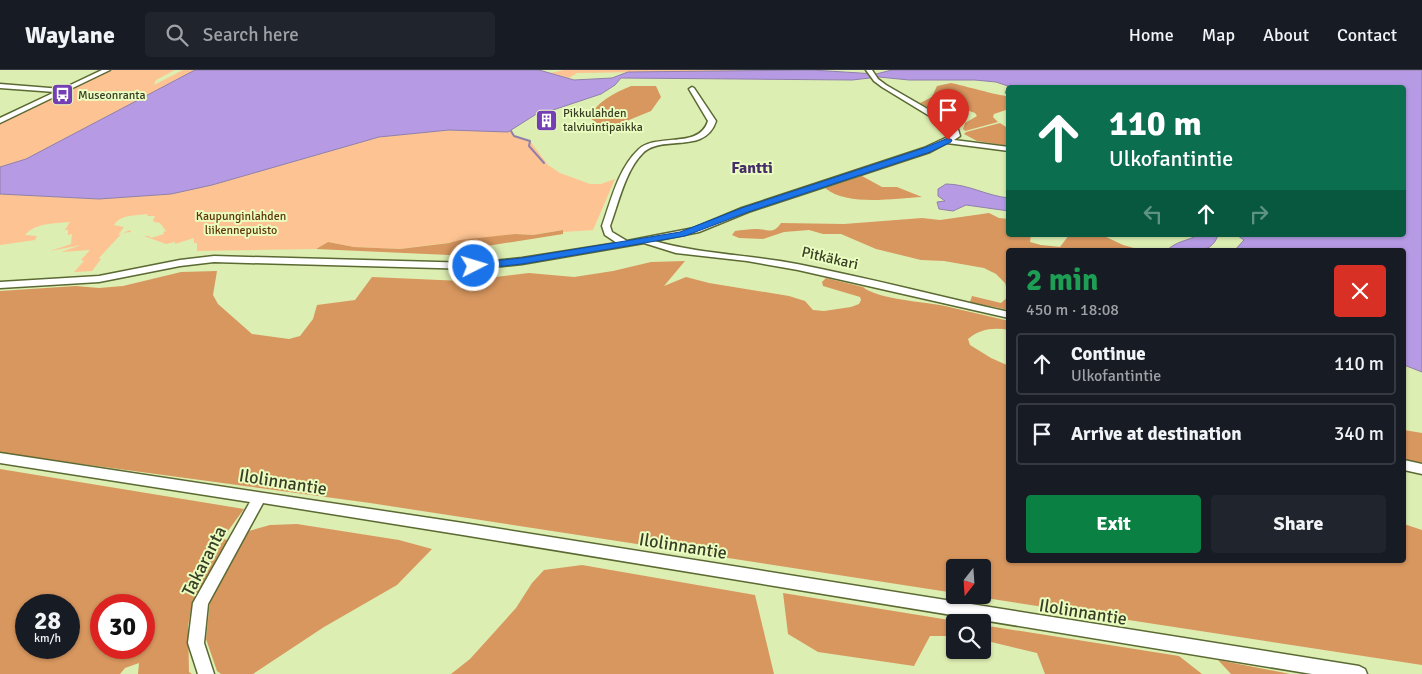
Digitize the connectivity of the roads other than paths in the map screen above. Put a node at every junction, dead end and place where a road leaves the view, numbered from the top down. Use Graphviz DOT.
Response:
graph roads {
  1 [pos="107,70"];
  2 [pos="873,74"];
  3 [pos="0,86"];
  4 [pos="692,89"];
  5 [pos="62,91"];
  6 [pos="0,121"];
  7 [pos="948,140"];
  8 [pos="1006,149"];
  9 [pos="644,241"];
  10 [pos="625,244"];
  11 [pos="0,284"];
  12 [pos="1006,314"];
  13 [pos="0,458"];
  14 [pos="1406,466"];
  15 [pos="1422,470"];
  16 [pos="259,498"];
  17 [pos="206,674"];
  18 [pos="1359,674"];
  1 -- 5 [label="street"];
  2 -- 7 [label="street"];
  3 -- 5 [label="street"];
  4 -- 10 [label="street"];
  5 -- 6 [label="street"];
  7 -- 8 [label="street"];
  7 -- 9 [label="street"];
  9 -- 10 [label="street"];
  9 -- 12 [label="street, Pitkäkari"];
  10 -- 11 [label="street"];
  13 -- 16 [label="street, Ilolinnantie"];
  14 -- 15 [label="street"];
  16 -- 17 [label="street, Takaranta"];
  16 -- 18 [label="street, Ilolinnantie"];
}
